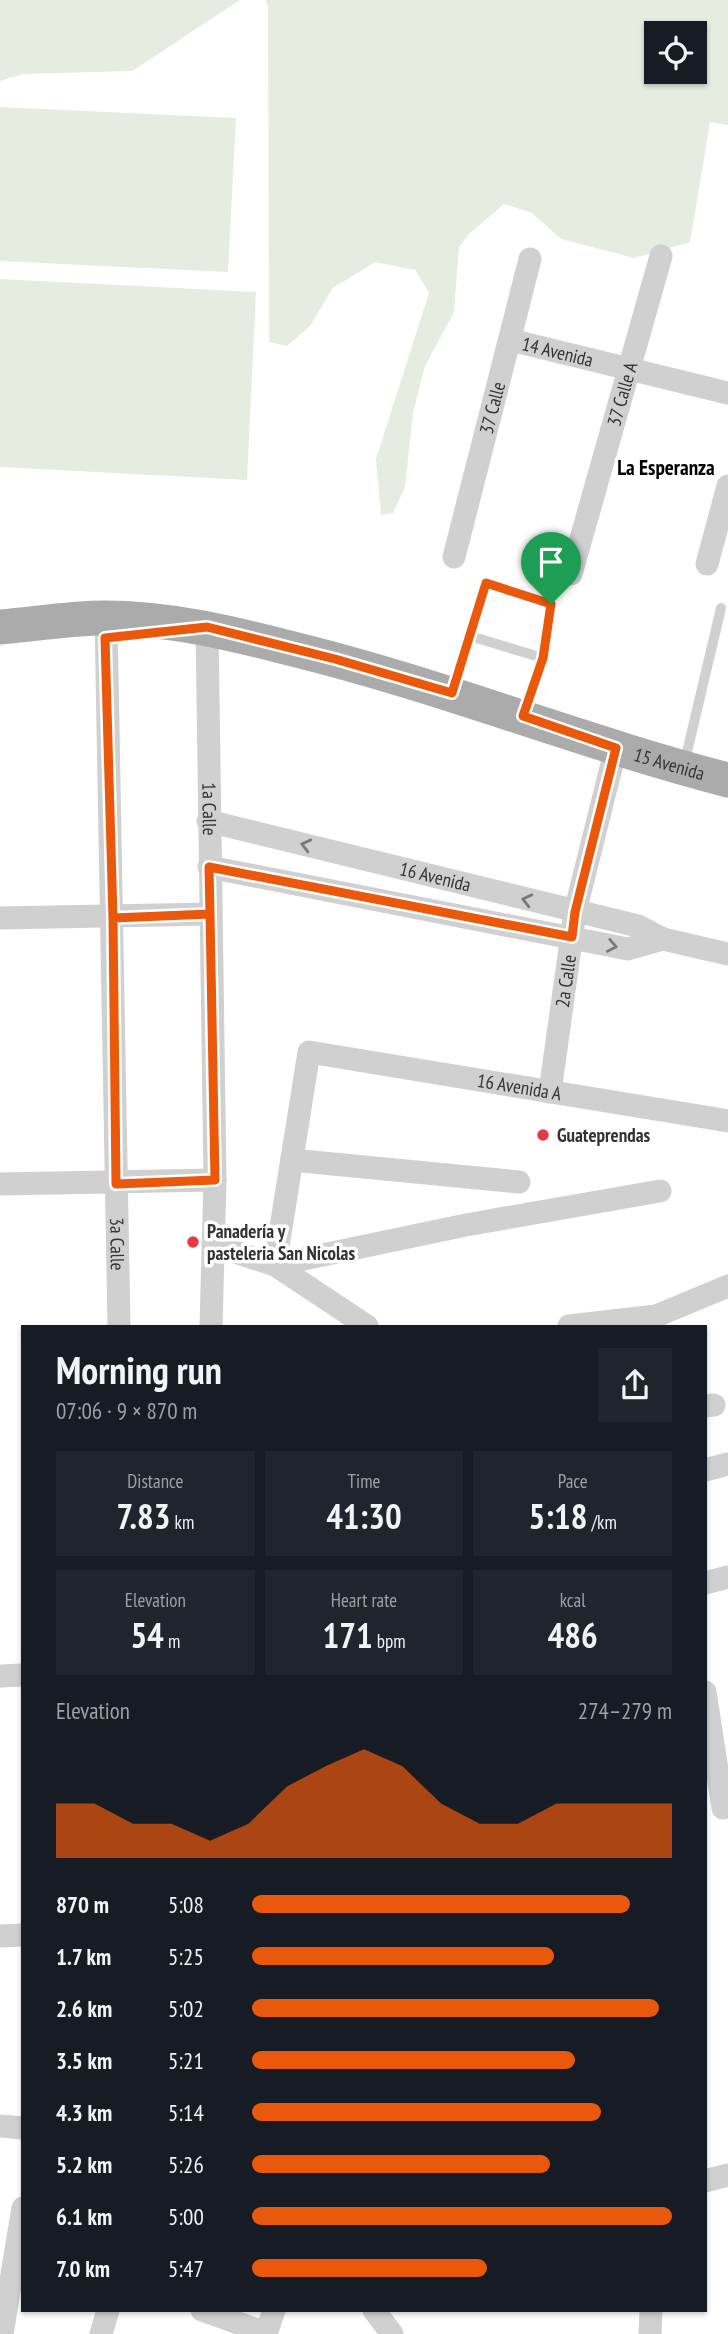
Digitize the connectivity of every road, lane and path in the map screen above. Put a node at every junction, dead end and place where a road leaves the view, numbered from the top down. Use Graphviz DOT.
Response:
graph roads {
  1 [pos="661,256"];
  2 [pos="530,259"];
  3 [pos="510,340"];
  4 [pos="629,366"];
  5 [pos="728,393"];
  6 [pos="728,486"];
  7 [pos="454,557"];
  8 [pos="708,564"];
  9 [pos="571,574"];
  10 [pos="721,608"];
  11 [pos="0,627"];
  12 [pos="207,627"];
  13 [pos="105,628"];
  14 [pos="470,636"];
  15 [pos="0,648"];
  16 [pos="543,658"];
  17 [pos="452,693"];
  18 [pos="523,716"];
  19 [pos="616,748"];
  20 [pos="683,768"];
  21 [pos="728,780"];
  22 [pos="208,821"];
  23 [pos="209,867"];
  24 [pos="575,912"];
  25 [pos="210,914"];
  26 [pos="0,918"];
  27 [pos="113,918"];
  28 [pos="572,937"];
  29 [pos="663,939"];
  30 [pos="728,954"];
  31 [pos="550,1092"];
  32 [pos="728,1121"];
  33 [pos="292,1160"];
  34 [pos="215,1180"];
  35 [pos="519,1182"];
  36 [pos="0,1184"];
  37 [pos="116,1184"];
  38 [pos="660,1191"];
  39 [pos="213,1245"];
  40 [pos="275,1265"];
  41 [pos="728,1286"];
  42 [pos="118,1325"];
  43 [pos="211,1325"];
  44 [pos="365,1325"];
  45 [pos="578,1325"];
  46 [pos="728,1464"];
  47 [pos="707,1469"];
  48 [pos="728,1577"];
  49 [pos="707,1582"];
  50 [pos="21,1675"];
  51 [pos="0,1676"];
  52 [pos="711,1698"];
  53 [pos="719,1809"];
  54 [pos="21,1935"];
  55 [pos="0,1936"];
  56 [pos="0,2126"];
  57 [pos="21,2128"];
  58 [pos="728,2175"];
  59 [pos="707,2180"];
  60 [pos="21,2211"];
  61 [pos="9,2232"];
  62 [pos="107,2312"];
  63 [pos="208,2312"];
  64 [pos="273,2312"];
  65 [pos="651,2312"];
  66 [pos="266,2333"];
  67 [pos="2,2334"];
  68 [pos="101,2334"];
  69 [pos="650,2334"];
  1 -- 4 [label="street, 37 Calle A"];
  2 -- 3 [label="street, 37 Calle"];
  3 -- 4 [label="street, 14 Avenida"];
  3 -- 7 [label="street, 37 Calle"];
  4 -- 5 [label="street, 14 Avenida"];
  4 -- 9 [label="street, 37 Calle A"];
  6 -- 8 [label="street"];
  10 -- 20 [label="lane"];
  11 -- 13 [label="main road"];
  12 -- 13 [label="main road"];
  12 -- 17 [label="main road, 15 Avenida"];
  12 -- 22 [label="street, 1a Calle"];
  13 -- 15 [label="main road"];
  13 -- 27 [label="street, 3a Calle"];
  14 -- 16 [label="lane"];
  14 -- 16 [label="lane"];
  14 -- 17 [label="lane"];
  16 -- 18 [label="lane"];
  17 -- 18 [label="main road, 15 Avenida"];
  18 -- 19 [label="main road, 15 Avenida"];
  19 -- 20 [label="main road, 15 Avenida"];
  19 -- 24 [label="street, 2a Calle"];
  20 -- 21 [label="main road, 15 Avenida"];
  22 -- 23 [label="street, 1a Calle"];
  24 -- 22 [label="street, 16 Avenida, one-way"];
  23 -- 25 [label="street, 1a Calle"];
  23 -- 28 [label="street, 16 Avenida"];
  24 -- 28 [label="street, 2a Calle"];
  24 -- 29 [label="street, 16 Avenida"];
  25 -- 27 [label="street"];
  25 -- 34 [label="street, 1a Calle"];
  26 -- 27 [label="street"];
  27 -- 37 [label="street, 3a Calle"];
  28 -- 29 [label="street, 16 Avenida, one-way"];
  28 -- 31 [label="street, 2a Calle"];
  29 -- 30 [label="street, 16 Avenida"];
  31 -- 32 [label="street, 16 Avenida A"];
  31 -- 33 [label="street, 16 Avenida A"];
  33 -- 35 [label="street"];
  33 -- 40 [label="street"];
  34 -- 37 [label="street"];
  34 -- 39 [label="street, 1a Calle"];
  36 -- 37 [label="street"];
  37 -- 42 [label="street, 3a Calle"];
  38 -- 40 [label="street"];
  39 -- 40 [label="street"];
  39 -- 43 [label="street, 1a Calle"];
  40 -- 44 [label="street"];
  41 -- 45 [label="street"];
  46 -- 47 [label="street"];
  48 -- 49 [label="street"];
  50 -- 51 [label="street"];
  52 -- 53 [label="street"];
  54 -- 55 [label="street"];
  56 -- 57 [label="street"];
  58 -- 59 [label="street"];
  60 -- 61 [label="street"];
  61 -- 67 [label="street"];
  62 -- 68 [label="street"];
  63 -- 66 [label="street"];
  64 -- 66 [label="street"];
  65 -- 69 [label="street"];
}
